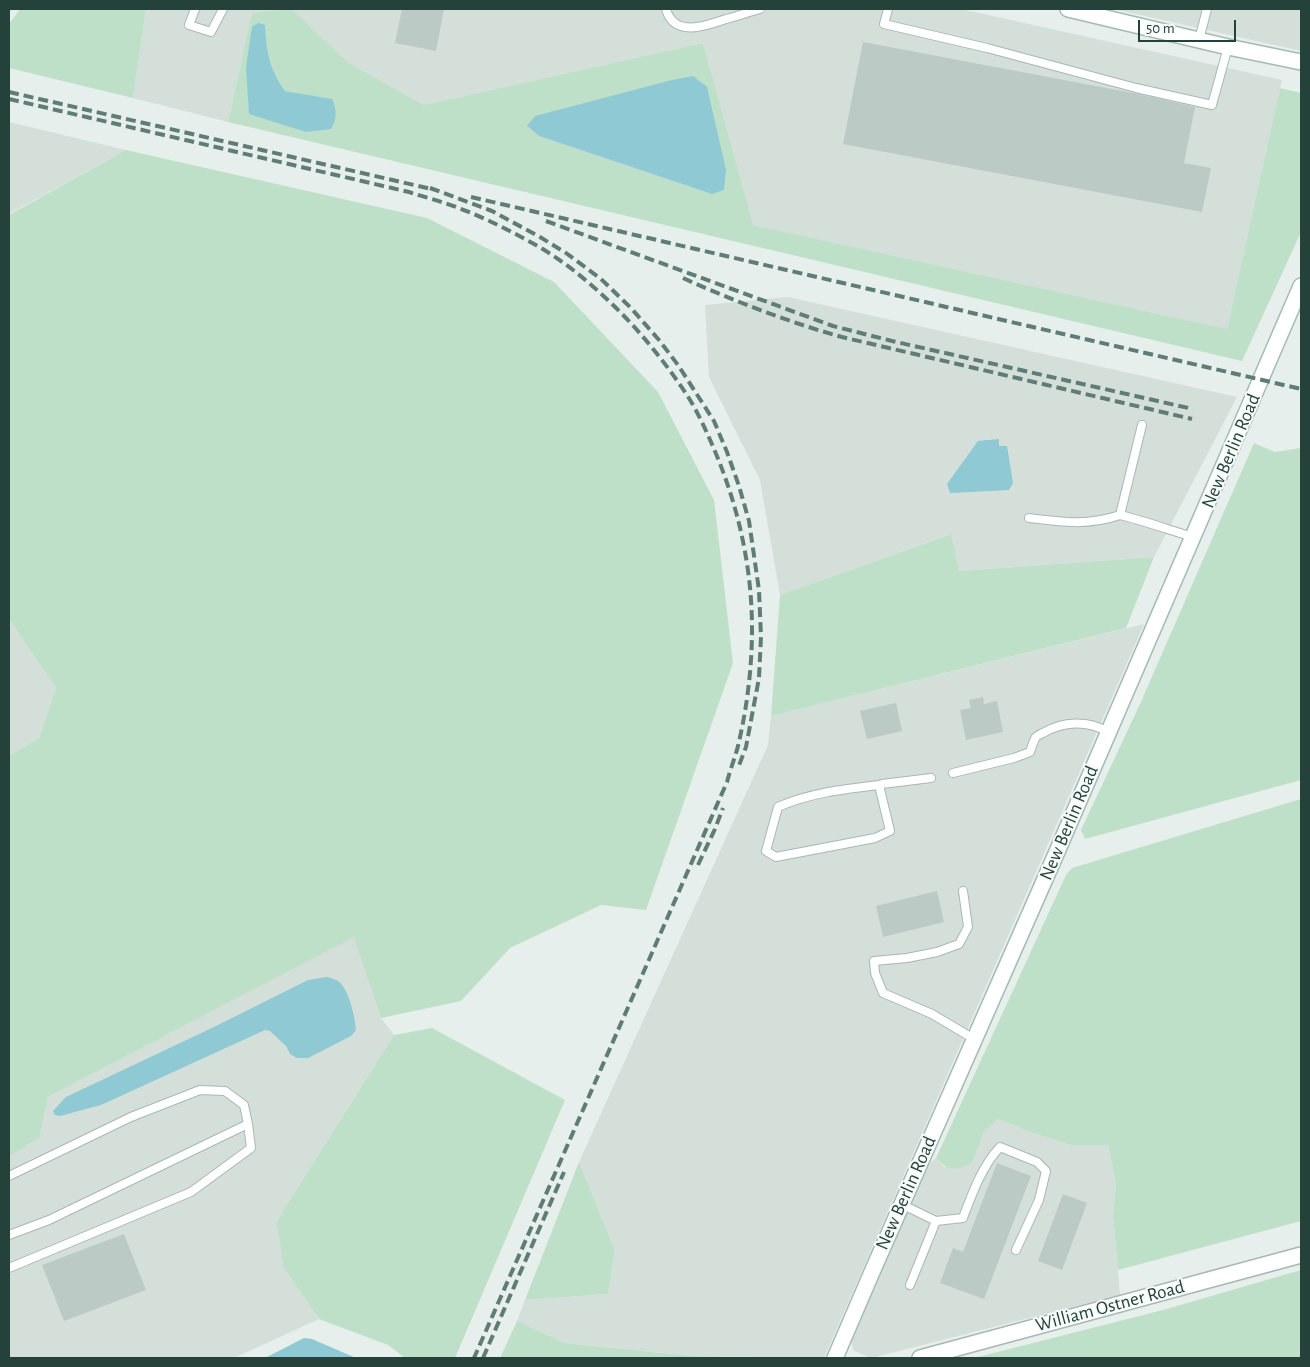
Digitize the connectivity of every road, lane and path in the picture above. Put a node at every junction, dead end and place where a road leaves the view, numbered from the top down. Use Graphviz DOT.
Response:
graph roads {
  1 [pos="195,9"];
  2 [pos="223,9"];
  3 [pos="666,9"];
  4 [pos="760,9"];
  5 [pos="888,9"];
  6 [pos="1068,9"];
  7 [pos="1207,9"];
  8 [pos="1199,40"];
  9 [pos="1228,47"];
  10 [pos="1301,62"];
  11 [pos="1301,286"];
  12 [pos="1142,425"];
  13 [pos="1120,515"];
  14 [pos="1029,518"];
  15 [pos="1193,537"];
  16 [pos="1108,732"];
  17 [pos="953,773"];
  18 [pos="931,778"];
  19 [pos="879,785"];
  20 [pos="962,891"];
  21 [pos="974,1039"];
  22 [pos="248,1124"];
  23 [pos="9,1176"];
  24 [pos="901,1204"];
  25 [pos="936,1221"];
  26 [pos="9,1235"];
  27 [pos="1016,1250"];
  28 [pos="1301,1254"];
  29 [pos="9,1268"];
  30 [pos="910,1285"];
  31 [pos="835,1358"];
  32 [pos="920,1358"];
  1 -- 2 [label="lane"];
  3 -- 4 [label="lane"];
  5 -- 9 [label="lane"];
  6 -- 8 [label="street"];
  7 -- 8 [label="lane"];
  8 -- 9 [label="street"];
  9 -- 10 [label="street"];
  11 -- 15 [label="street, New Berlin Road"];
  12 -- 13 [label="lane"];
  13 -- 14 [label="lane"];
  13 -- 15 [label="lane"];
  15 -- 16 [label="street, New Berlin Road"];
  16 -- 17 [label="lane"];
  16 -- 21 [label="street, New Berlin Road"];
  18 -- 19 [label="lane"];
  19 -- 19 [label="lane"];
  20 -- 21 [label="lane"];
  21 -- 24 [label="street, New Berlin Road"];
  22 -- 23 [label="lane"];
  22 -- 26 [label="lane"];
  22 -- 29 [label="lane"];
  24 -- 25 [label="lane"];
  24 -- 31 [label="street, New Berlin Road"];
  25 -- 27 [label="lane"];
  25 -- 30 [label="lane"];
  28 -- 32 [label="street, William Ostner Road"];
}
